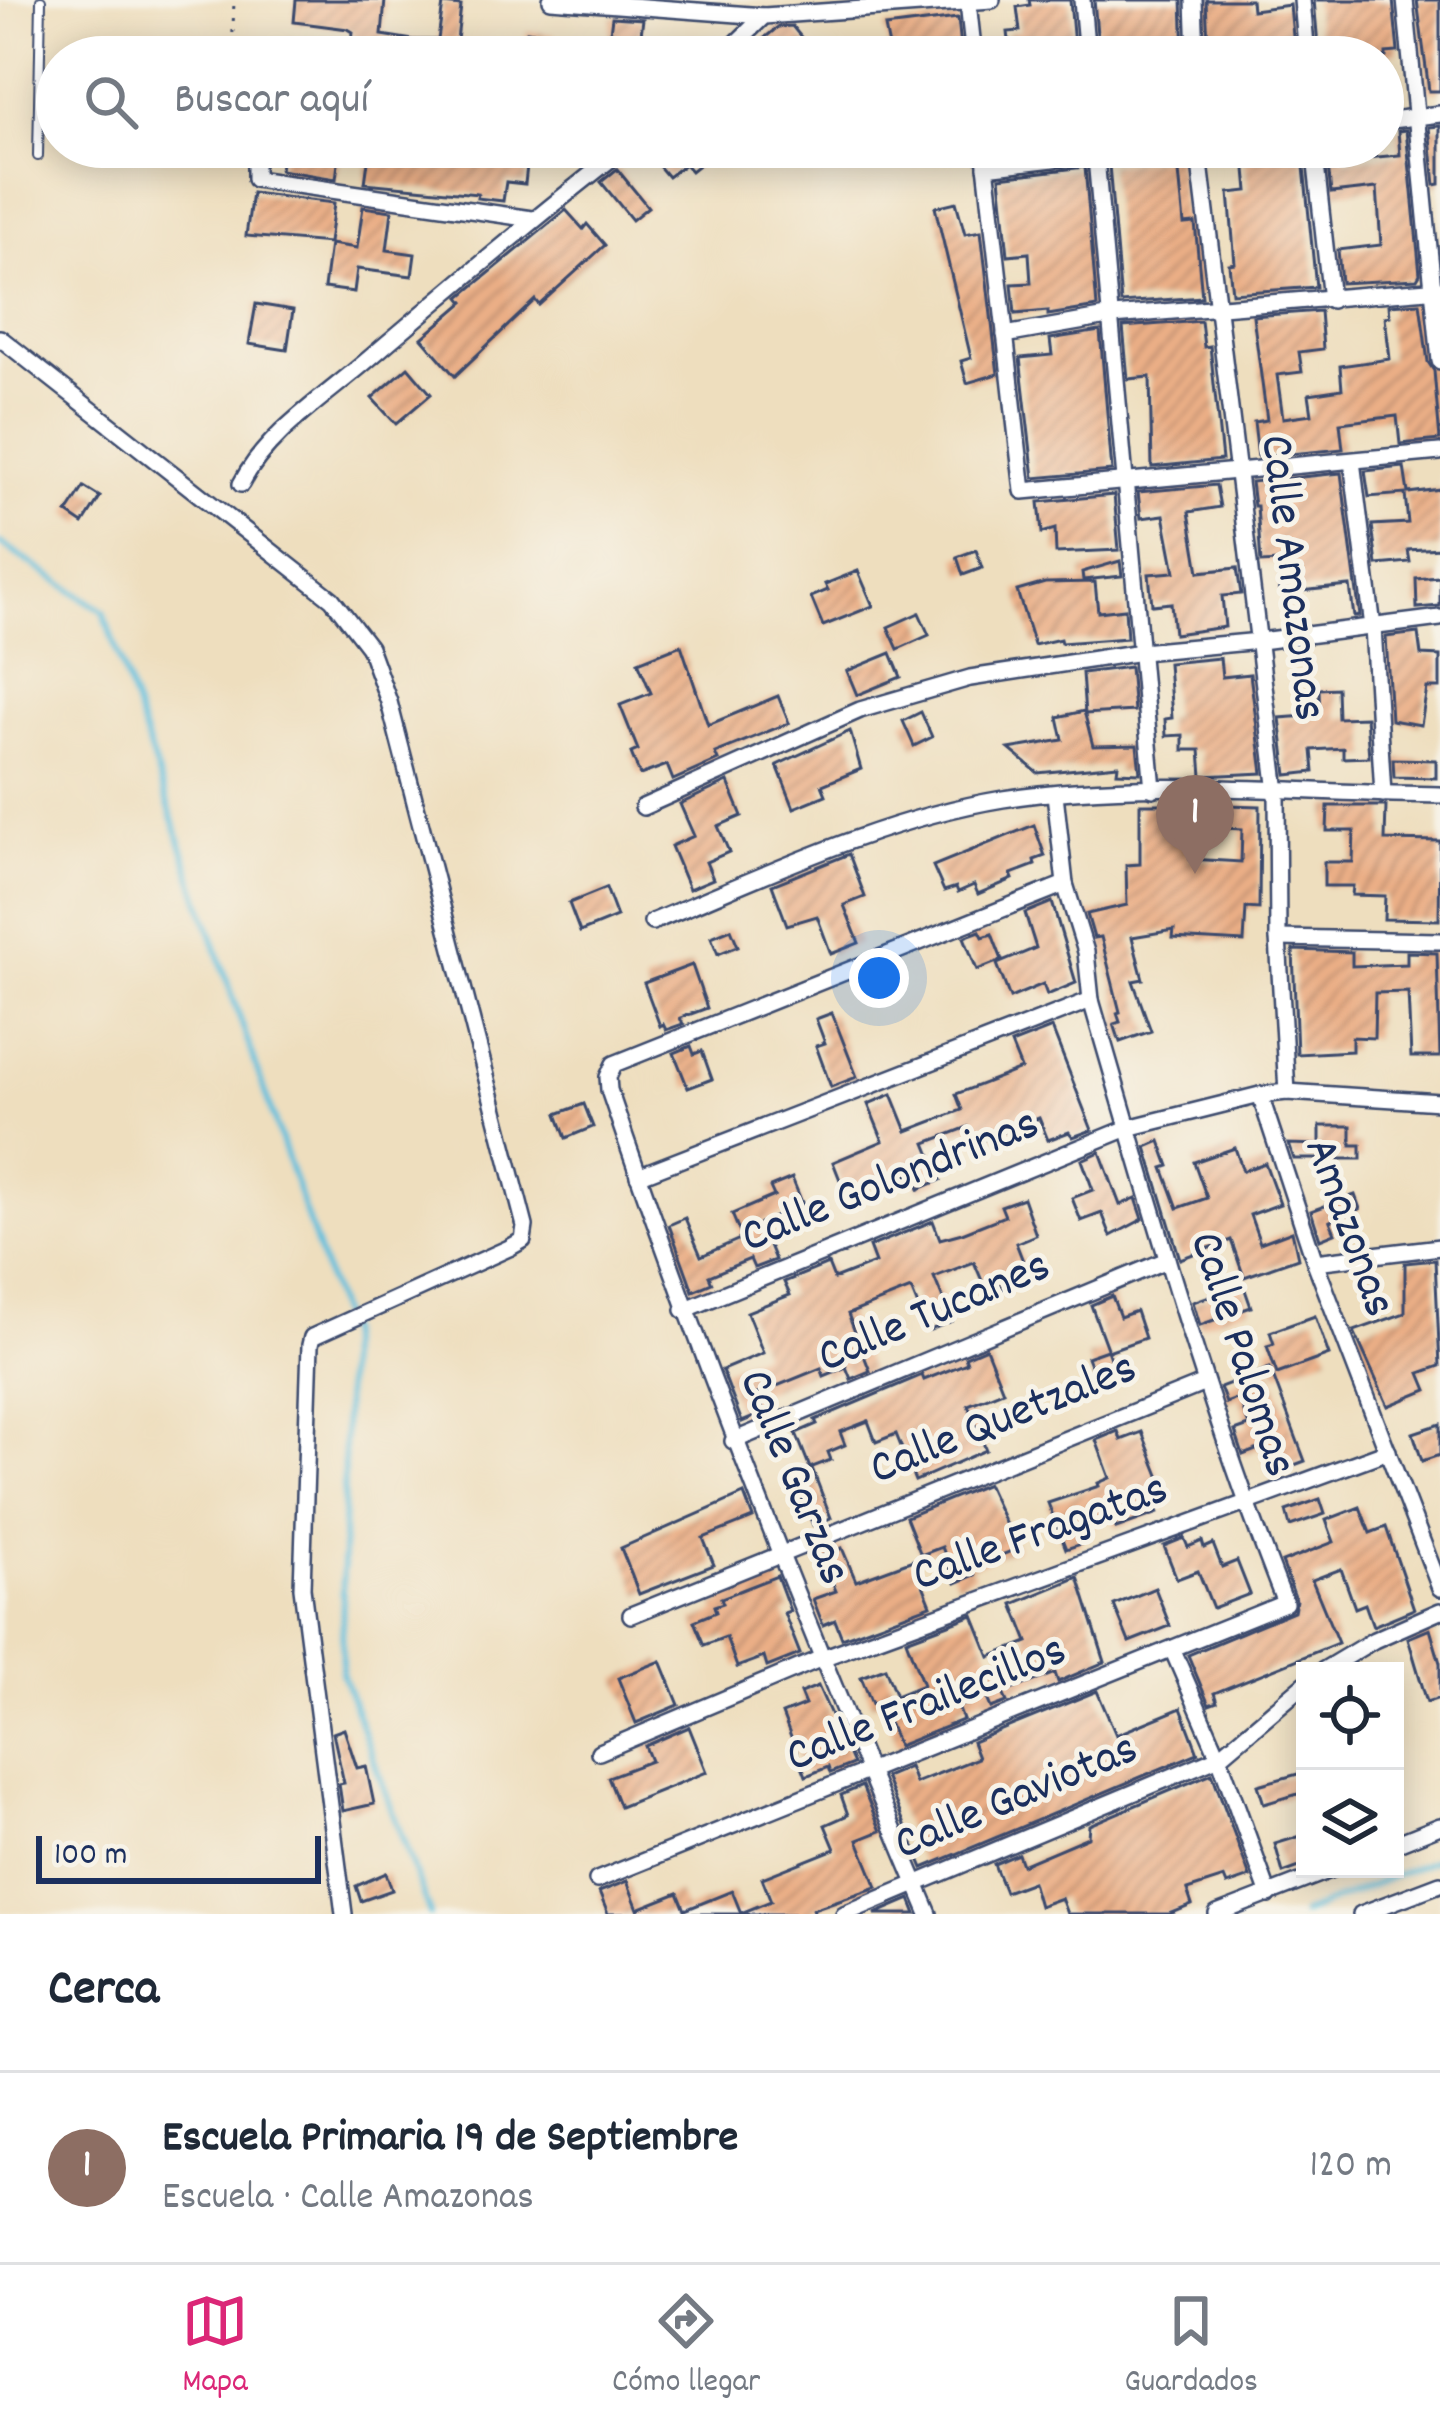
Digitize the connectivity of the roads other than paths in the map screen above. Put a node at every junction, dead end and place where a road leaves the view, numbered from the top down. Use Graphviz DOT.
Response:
graph roads {
  1 [pos="40,0"];
  2 [pos="551,0"];
  3 [pos="992,0"];
  4 [pos="1082,0"];
  5 [pos="1194,0"];
  6 [pos="1302,0"];
  7 [pos="1406,0"];
  8 [pos="968,2"];
  9 [pos="908,4"];
  10 [pos="764,16"];
  11 [pos="41,36"];
  12 [pos="744,36"];
  13 [pos="972,36"];
  14 [pos="1085,36"];
  15 [pos="1195,36"];
  16 [pos="1305,36"];
  17 [pos="1440,114"];
  18 [pos="1415,117"];
  19 [pos="1404,118"];
  20 [pos="255,168"];
  21 [pos="599,168"];
  22 [pos="986,168"];
  23 [pos="1097,168"];
  24 [pos="1200,168"];
  25 [pos="1316,168"];
  26 [pos="532,220"];
  27 [pos="1435,289"];
  28 [pos="1331,301"];
  29 [pos="1216,305"];
  30 [pos="1113,316"];
  31 [pos="1005,335"];
  32 [pos="0,338"];
  33 [pos="1440,361"];
  34 [pos="1440,452"];
  35 [pos="1352,461"];
  36 [pos="1238,469"];
  37 [pos="1126,482"];
  38 [pos="242,484"];
  39 [pos="1440,617"];
  40 [pos="1373,627"];
  41 [pos="1260,641"];
  42 [pos="1141,652"];
  43 [pos="1154,789"];
  44 [pos="1277,792"];
  45 [pos="1055,794"];
  46 [pos="1383,794"];
  47 [pos="1440,795"];
  48 [pos="643,807"];
  49 [pos="1065,884"];
  50 [pos="652,922"];
  51 [pos="1278,938"];
  52 [pos="1440,941"];
  53 [pos="1090,1000"];
  54 [pos="1287,1092"];
  55 [pos="1260,1095"];
  56 [pos="1440,1102"];
  57 [pos="1128,1128"];
  58 [pos="638,1176"];
  59 [pos="1440,1247"];
  60 [pos="1167,1260"];
  61 [pos="1315,1262"];
  62 [pos="684,1310"];
  63 [pos="1205,1383"];
  64 [pos="733,1441"];
  65 [pos="1388,1450"];
  66 [pos="1245,1501"];
  67 [pos="778,1553"];
  68 [pos="1440,1588"];
  69 [pos="1285,1603"];
  70 [pos="1440,1612"];
  71 [pos="632,1615"];
  72 [pos="1173,1651"];
  73 [pos="822,1658"];
  74 [pos="1337,1662"];
  75 [pos="1296,1692"];
  76 [pos="599,1751"];
  77 [pos="1220,1757"];
  78 [pos="869,1771"];
  79 [pos="1440,1826"];
  80 [pos="1404,1840"];
  81 [pos="1310,1878"];
  82 [pos="597,1880"];
  83 [pos="916,1884"];
  84 [pos="1440,1885"];
  85 [pos="1268,1895"];
  86 [pos="344,1914"];
  87 [pos="844,1914"];
  88 [pos="928,1914"];
  89 [pos="1217,1914"];
  90 [pos="1361,1914"];
  1 -- 11 [label="lane"];
  2 -- 10 [label="street"];
  3 -- 8 [label="street"];
  4 -- 14 [label="street"];
  5 -- 15 [label="street"];
  6 -- 16 [label="street"];
  7 -- 18 [label="street"];
  8 -- 9 [label="street"];
  8 -- 13 [label="street"];
  9 -- 10 [label="street"];
  10 -- 12 [label="street"];
  17 -- 18 [label="street"];
  18 -- 19 [label="street"];
  18 -- 27 [label="street"];
  20 -- 26 [label="street"];
  21 -- 26 [label="street"];
  22 -- 31 [label="street"];
  23 -- 30 [label="street"];
  24 -- 29 [label="street, Calle Amazonas"];
  25 -- 28 [label="street"];
  26 -- 38 [label="street"];
  27 -- 28 [label="street"];
  27 -- 33 [label="street"];
  28 -- 29 [label="street"];
  29 -- 30 [label="street"];
  29 -- 36 [label="street, Calle Amazonas"];
  30 -- 31 [label="street"];
  30 -- 37 [label="street"];
  31 -- 37 [label="street"];
  32 -- 86 [label="street"];
  34 -- 35 [label="street"];
  35 -- 36 [label="street"];
  35 -- 40 [label="street"];
  36 -- 37 [label="street"];
  36 -- 41 [label="street, Calle Amazonas"];
  37 -- 42 [label="street"];
  39 -- 40 [label="street"];
  40 -- 41 [label="street"];
  40 -- 46 [label="street"];
  41 -- 42 [label="street"];
  41 -- 44 [label="street, Calle Amazonas"];
  42 -- 43 [label="street"];
  42 -- 48 [label="street"];
  43 -- 44 [label="street"];
  43 -- 45 [label="street"];
  44 -- 46 [label="street"];
  44 -- 51 [label="street, Calle Amazonas"];
  45 -- 49 [label="street, Calle Palomas"];
  45 -- 50 [label="street"];
  46 -- 47 [label="street"];
  49 -- 53 [label="street, Calle Palomas"];
  49 -- 58 [label="street, Calle Garzas"];
  51 -- 52 [label="street"];
  51 -- 54 [label="street, Calle Amazonas"];
  53 -- 57 [label="street, Calle Palomas"];
  53 -- 58 [label="street"];
  54 -- 55 [label="street, Calle Golondrinas"];
  54 -- 56 [label="street, Calle Golondrinas"];
  55 -- 57 [label="street, Calle Golondrinas"];
  55 -- 61 [label="street, Amazonas"];
  57 -- 60 [label="street, Calle Palomas"];
  57 -- 62 [label="street, Calle Golondrinas"];
  58 -- 62 [label="street, Calle Garzas"];
  59 -- 61 [label="street"];
  60 -- 63 [label="street, Calle Palomas"];
  60 -- 64 [label="street, Calle Tucanes"];
  61 -- 65 [label="street, Amazonas"];
  62 -- 64 [label="street, Calle Garzas"];
  63 -- 66 [label="street, Calle Palomas"];
  63 -- 67 [label="street, Calle Quetzales"];
  64 -- 67 [label="street, Calle Garzas"];
  65 -- 66 [label="street, Calle Fragatas"];
  65 -- 68 [label="street, Amazonas"];
  66 -- 69 [label="street, Calle Palomas"];
  66 -- 73 [label="street, Calle Fragatas"];
  67 -- 71 [label="street, Calle Quetzales"];
  67 -- 73 [label="street, Calle Garzas"];
  69 -- 72 [label="street, Calle Frailecillos"];
  70 -- 74 [label="street"];
  72 -- 77 [label="street"];
  72 -- 78 [label="street, Calle Frailecillos"];
  73 -- 76 [label="street, Calle Fragatas"];
  73 -- 78 [label="street, Calle Garzas"];
  75 -- 77 [label="street, Calle Gaviotas"];
  77 -- 83 [label="street, Calle Gaviotas"];
  77 -- 85 [label="street"];
  78 -- 82 [label="street, Calle Frailecillos"];
  78 -- 83 [label="street, Calle Garzas"];
  79 -- 80 [label="street"];
  81 -- 85 [label="street"];
  83 -- 87 [label="street, Calle Gaviotas"];
  83 -- 88 [label="street, Calle Garzas"];
  84 -- 90 [label="street"];
  85 -- 89 [label="street"];
}
